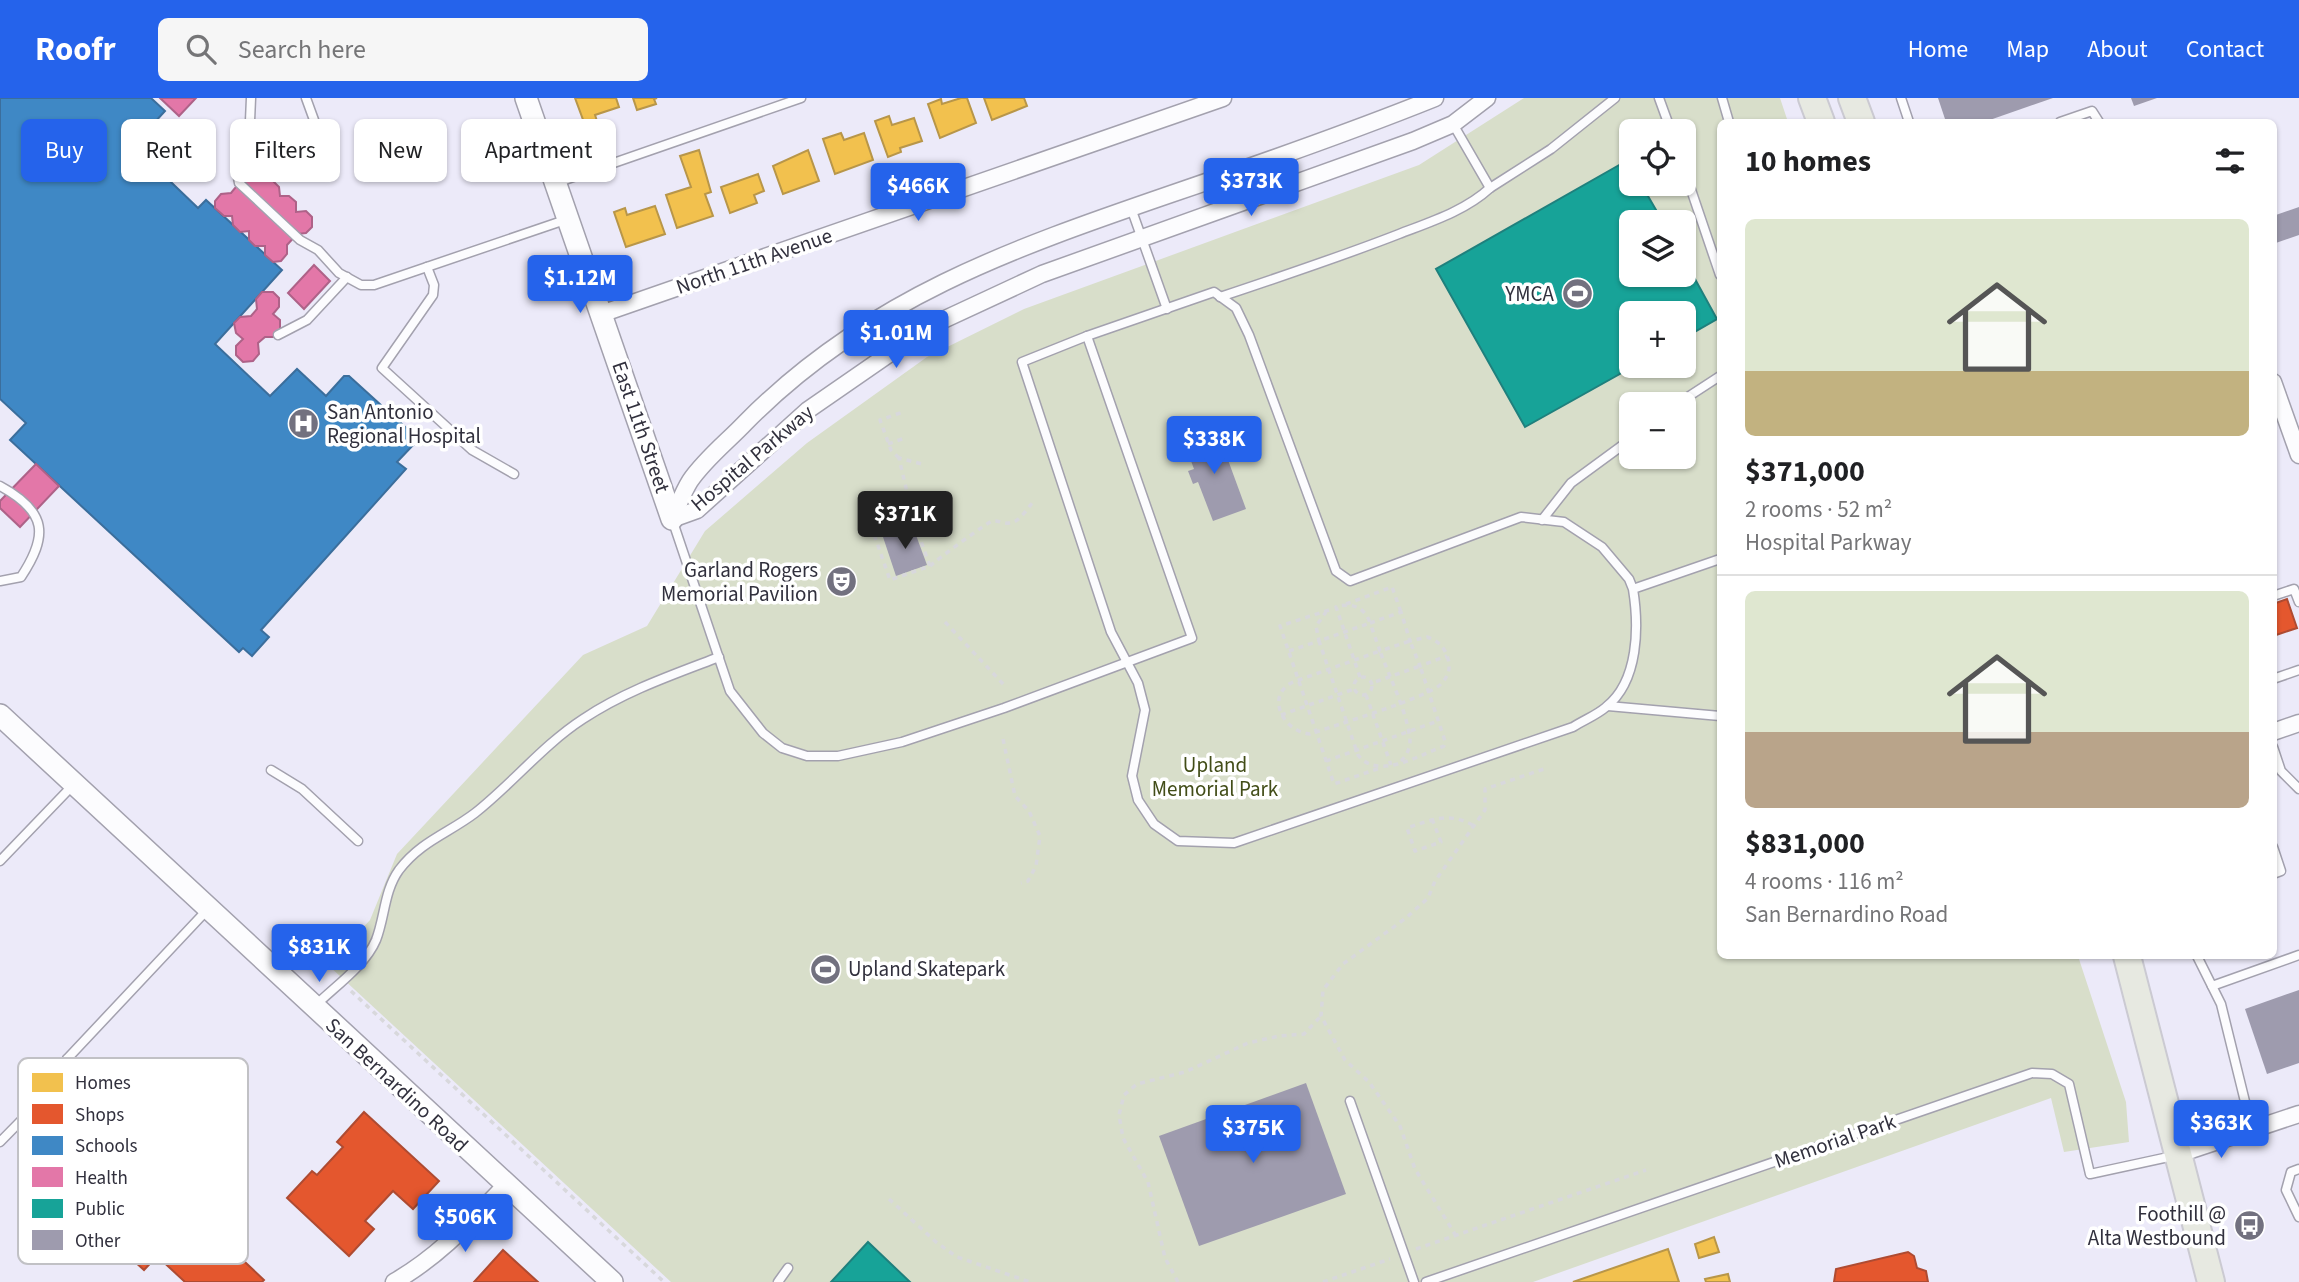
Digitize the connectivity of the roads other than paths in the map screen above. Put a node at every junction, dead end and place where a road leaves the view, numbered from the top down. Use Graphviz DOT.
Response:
graph roads {
  1 [pos="251,98"];
  2 [pos="306,98"];
  3 [pos="526,98"];
  4 [pos="801,98"];
  5 [pos="1223,98"];
  6 [pos="1434,98"];
  7 [pos="1487,98"];
  8 [pos="1615,98"];
  9 [pos="1659,98"];
  10 [pos="1722,98"];
  11 [pos="1812,98"];
  12 [pos="1852,98"];
  13 [pos="1901,98"];
  14 [pos="314,119"];
  15 [pos="1667,119"];
  16 [pos="1728,119"];
  17 [pos="1820,119"];
  18 [pos="1860,119"];
  19 [pos="1908,119"];
  20 [pos="2069,119"];
  21 [pos="2097,119"];
  22 [pos="1453,124"];
  23 [pos="556,183"];
  24 [pos="1490,188"];
  25 [pos="1693,196"];
  26 [pos="1131,208"];
  27 [pos="568,219"];
  28 [pos="1140,238"];
  29 [pos="1717,266"];
  30 [pos="427,267"];
  31 [pos="347,277"];
  32 [pos="1220,297"];
  33 [pos="1167,309"];
  34 [pos="601,314"];
  35 [pos="278,335"];
  36 [pos="1087,336"];
  37 [pos="1717,378"];
  38 [pos="1695,392"];
  39 [pos="2277,393"];
  40 [pos="1619,448"];
  41 [pos="2299,455"];
  42 [pos="514,474"];
  43 [pos="0,486"];
  44 [pos="672,519"];
  45 [pos="1542,520"];
  46 [pos="1717,560"];
  47 [pos="0,581"];
  48 [pos="1633,589"];
  49 [pos="2277,595"];
  50 [pos="2299,602"];
  51 [pos="719,657"];
  52 [pos="1129,661"];
  53 [pos="2299,670"];
  54 [pos="2277,677"];
  55 [pos="1608,706"];
  56 [pos="0,715"];
  57 [pos="1717,716"];
  58 [pos="2299,723"];
  59 [pos="2277,726"];
  60 [pos="2277,759"];
  61 [pos="271,770"];
  62 [pos="74,784"];
  63 [pos="2299,789"];
  64 [pos="358,841"];
  65 [pos="0,861"];
  66 [pos="208,909"];
  67 [pos="2299,955"];
  68 [pos="2127,959"];
  69 [pos="2199,959"];
  70 [pos="2212,986"];
  71 [pos="313,1007"];
  72 [pos="68,1058"];
  73 [pos="1350,1101"];
  74 [pos="2299,1114"];
  75 [pos="18,1124"];
  76 [pos="2252,1130"];
  77 [pos="0,1142"];
  78 [pos="2179,1154"];
  79 [pos="2299,1169"];
  80 [pos="505,1185"];
  81 [pos="2299,1217"];
  82 [pos="788,1268"];
  83 [pos="394,1282"];
  84 [pos="612,1282"];
  85 [pos="778,1282"];
  86 [pos="1414,1282"];
  87 [pos="1426,1282"];
  88 [pos="2211,1282"];
  1 -- 31 [label="lane"];
  2 -- 14 [label="lane"];
  3 -- 23 [label="street, East 11th Street"];
  4 -- 23 [label="lane"];
  5 -- 34 [label="street, North 11th Avenue"];
  6 -- 22 [label="street"];
  6 -- 26 [label="street, Hospital Parkway"];
  7 -- 22 [label="street, Hospital Parkway"];
  8 -- 24 [label="lane"];
  9 -- 15 [label="lane"];
  10 -- 16 [label="lane"];
  11 -- 17 [label="main road"];
  12 -- 18 [label="main road"];
  13 -- 19 [label="lane"];
  20 -- 21 [label="lane"];
  22 -- 24 [label="lane"];
  22 -- 28 [label="street, Hospital Parkway"];
  23 -- 27 [label="street, East 11th Street"];
  24 -- 32 [label="lane"];
  25 -- 29 [label="lane"];
  26 -- 28 [label="lane"];
  26 -- 44 [label="street, Hospital Parkway"];
  27 -- 30 [label="lane"];
  27 -- 34 [label="street, East 11th Street"];
  28 -- 33 [label="lane"];
  28 -- 44 [label="street, Hospital Parkway"];
  30 -- 31 [label="lane"];
  30 -- 42 [label="lane"];
  31 -- 35 [label="lane"];
  32 -- 33 [label="lane"];
  32 -- 45 [label="lane"];
  33 -- 36 [label="lane"];
  34 -- 44 [label="street, East 11th Street"];
  36 -- 52 [label="lane"];
  36 -- 52 [label="lane"];
  37 -- 38 [label="lane"];
  39 -- 41 [label="street"];
  40 -- 45 [label="lane"];
  43 -- 47 [label="lane"];
  44 -- 51 [label="lane"];
  45 -- 48 [label="lane"];
  46 -- 48 [label="lane"];
  48 -- 55 [label="lane"];
  49 -- 50 [label="lane"];
  51 -- 52 [label="lane"];
  51 -- 71 [label="lane"];
  52 -- 55 [label="lane"];
  53 -- 54 [label="lane"];
  55 -- 57 [label="lane"];
  56 -- 62 [label="street, San Bernardino Road"];
  58 -- 59 [label="street"];
  60 -- 63 [label="lane"];
  61 -- 64 [label="lane"];
  62 -- 65 [label="lane"];
  62 -- 66 [label="street, San Bernardino Road"];
  66 -- 71 [label="street, San Bernardino Road"];
  66 -- 72 [label="lane"];
  67 -- 70 [label="lane"];
  68 -- 78 [label="main road"];
  69 -- 70 [label="lane"];
  70 -- 76 [label="lane"];
  71 -- 80 [label="street, San Bernardino Road"];
  73 -- 86 [label="lane"];
  74 -- 76 [label="street"];
  75 -- 77 [label="lane"];
  76 -- 78 [label="street"];
  78 -- 87 [label="lane, Memorial Park"];
  78 -- 88 [label="main road"];
  79 -- 81 [label="lane"];
  80 -- 83 [label="street"];
  80 -- 84 [label="street, San Bernardino Road"];
  82 -- 85 [label="lane"];
}
